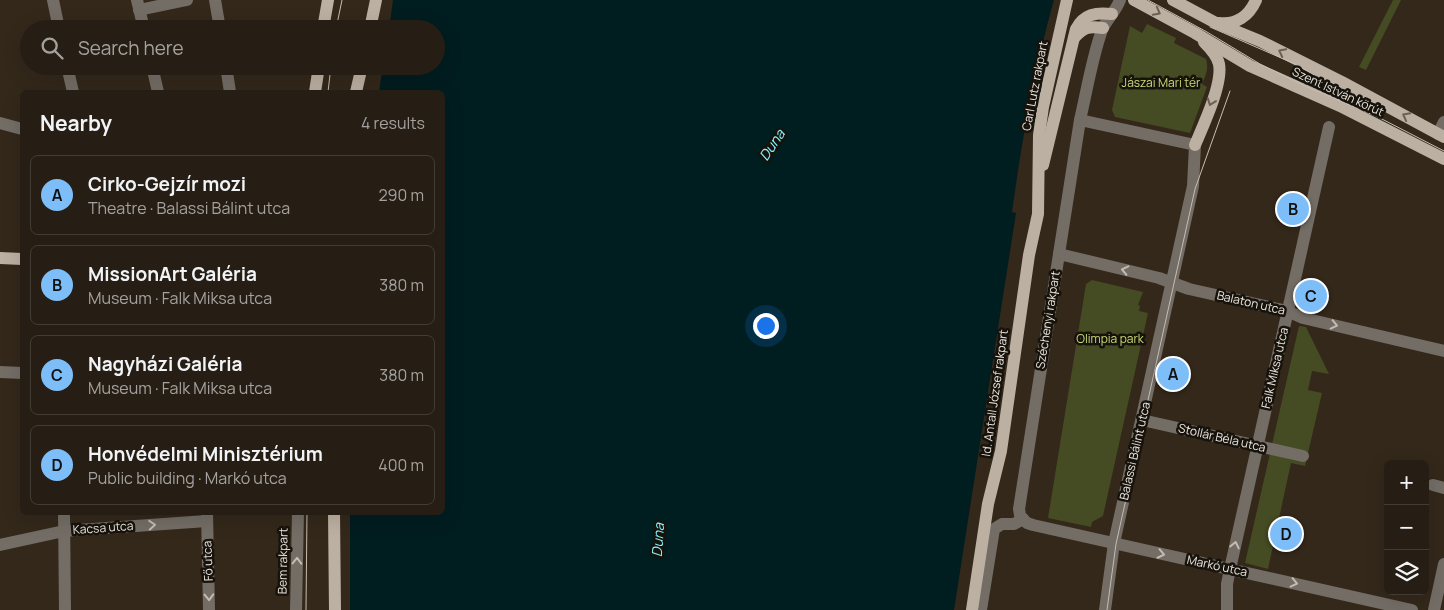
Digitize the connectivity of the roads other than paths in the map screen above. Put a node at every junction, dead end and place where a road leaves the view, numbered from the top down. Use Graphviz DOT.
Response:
graph roads {
  1 [pos="53,0"];
  2 [pos="187,0"];
  3 [pos="215,0"];
  4 [pos="328,0"];
  5 [pos="366,0"];
  6 [pos="376,0"];
  7 [pos="1067,0"];
  8 [pos="1120,0"];
  9 [pos="1134,0"];
  10 [pos="1173,0"];
  11 [pos="1256,0"];
  12 [pos="138,5"];
  13 [pos="1112,14"];
  14 [pos="58,20"];
  15 [pos="142,20"];
  16 [pos="218,20"];
  17 [pos="325,20"];
  18 [pos="368,20"];
  19 [pos="371,20"];
  20 [pos="1231,26"];
  21 [pos="1103,28"];
  22 [pos="1073,40"];
  23 [pos="1219,53"];
  24 [pos="69,75"];
  25 [pos="154,75"];
  26 [pos="227,75"];
  27 [pos="317,75"];
  28 [pos="360,75"];
  29 [pos="73,90"];
  30 [pos="158,90"];
  31 [pos="230,90"];
  32 [pos="315,90"];
  33 [pos="356,90"];
  34 [pos="1080,120"];
  35 [pos="1444,122"];
  36 [pos="0,123"];
  37 [pos="1329,127"];
  38 [pos="20,128"];
  39 [pos="1441,135"];
  40 [pos="1195,146"];
  41 [pos="1444,159"];
  42 [pos="1039,179"];
  43 [pos="1059,254"];
  44 [pos="0,258"];
  45 [pos="20,259"];
  46 [pos="1172,283"];
  47 [pos="1287,311"];
  48 [pos="1444,350"];
  49 [pos="0,372"];
  50 [pos="20,373"];
  51 [pos="1142,420"];
  52 [pos="1257,445"];
  53 [pos="1303,456"];
  54 [pos="64,515"];
  55 [pos="298,515"];
  56 [pos="334,515"];
  57 [pos="207,517"];
  58 [pos="1023,519"];
  59 [pos="64,531"];
  60 [pos="1114,543"];
  61 [pos="0,545"];
  62 [pos="1444,564"];
  63 [pos="1230,569"];
  64 [pos="65,610"];
  65 [pos="209,610"];
  66 [pos="296,610"];
  67 [pos="335,610"];
  68 [pos="972,610"];
  69 [pos="981,610"];
  70 [pos="1105,610"];
  71 [pos="1227,610"];
  72 [pos="1412,610"];
  73 [pos="1434,610"];
  1 -- 14 [label="street"];
  2 -- 12 [label="street"];
  3 -- 16 [label="street"];
  4 -- 17 [label="main road"];
  5 -- 18 [label="main road"];
  6 -- 19 [label="main road"];
  7 -- 42 [label="main road, Carl Lutz rakpart"];
  8 -- 13 [label="street"];
  9 -- 23 [label="main road, Szent István körút, one-way"];
  10 -- 20 [label="main road, Szent István körút"];
  11 -- 20 [label="main road"];
  12 -- 15 [label="street"];
  13 -- 21 [label="street"];
  13 -- 22 [label="main road"];
  39 -- 20 [label="main road, Szent István körút, one-way"];
  21 -- 22 [label="main road"];
  21 -- 34 [label="street"];
  22 -- 42 [label="main road"];
  23 -- 40 [label="main road, one-way"];
  23 -- 41 [label="main road, Szent István körút"];
  24 -- 29 [label="street"];
  25 -- 30 [label="street"];
  26 -- 31 [label="street"];
  27 -- 32 [label="main road"];
  28 -- 33 [label="main road"];
  34 -- 40 [label="street"];
  34 -- 43 [label="street, Széchenyi rakpart"];
  35 -- 39 [label="street"];
  36 -- 38 [label="street"];
  37 -- 47 [label="street, Falk Miksa utca"];
  40 -- 46 [label="street, Balassi Bálint utca"];
  42 -- 68 [label="main road, Id. Antall József rakpart"];
  46 -- 43 [label="street, Balaton utca, one-way"];
  43 -- 58 [label="street, Széchenyi rakpart"];
  44 -- 45 [label="main road"];
  46 -- 47 [label="street, Balaton utca"];
  46 -- 51 [label="street, Balassi Bálint utca"];
  47 -- 48 [label="street, Balaton utca, one-way"];
  47 -- 52 [label="street, Falk Miksa utca"];
  49 -- 50 [label="street"];
  51 -- 52 [label="street, Stollár Béla utca"];
  51 -- 60 [label="street, Balassi Bálint utca"];
  52 -- 53 [label="street, Stollár Béla utca"];
  63 -- 52 [label="street, Falk Miksa utca, one-way"];
  54 -- 59 [label="street"];
  66 -- 55 [label="street, Bem rakpart, one-way"];
  56 -- 67 [label="main road"];
  59 -- 57 [label="street, Kacsa utca, one-way"];
  57 -- 65 [label="street, Fő utca, one-way"];
  58 -- 60 [label="street, Markó utca"];
  58 -- 69 [label="street"];
  59 -- 61 [label="street, Kacsa utca"];
  59 -- 64 [label="street"];
  60 -- 63 [label="street, Markó utca, one-way"];
  60 -- 70 [label="street, Balassi Bálint utca"];
  62 -- 73 [label="street"];
  63 -- 71 [label="street, Falk Miksa utca"];
  63 -- 72 [label="street, Markó utca, one-way"];
}
